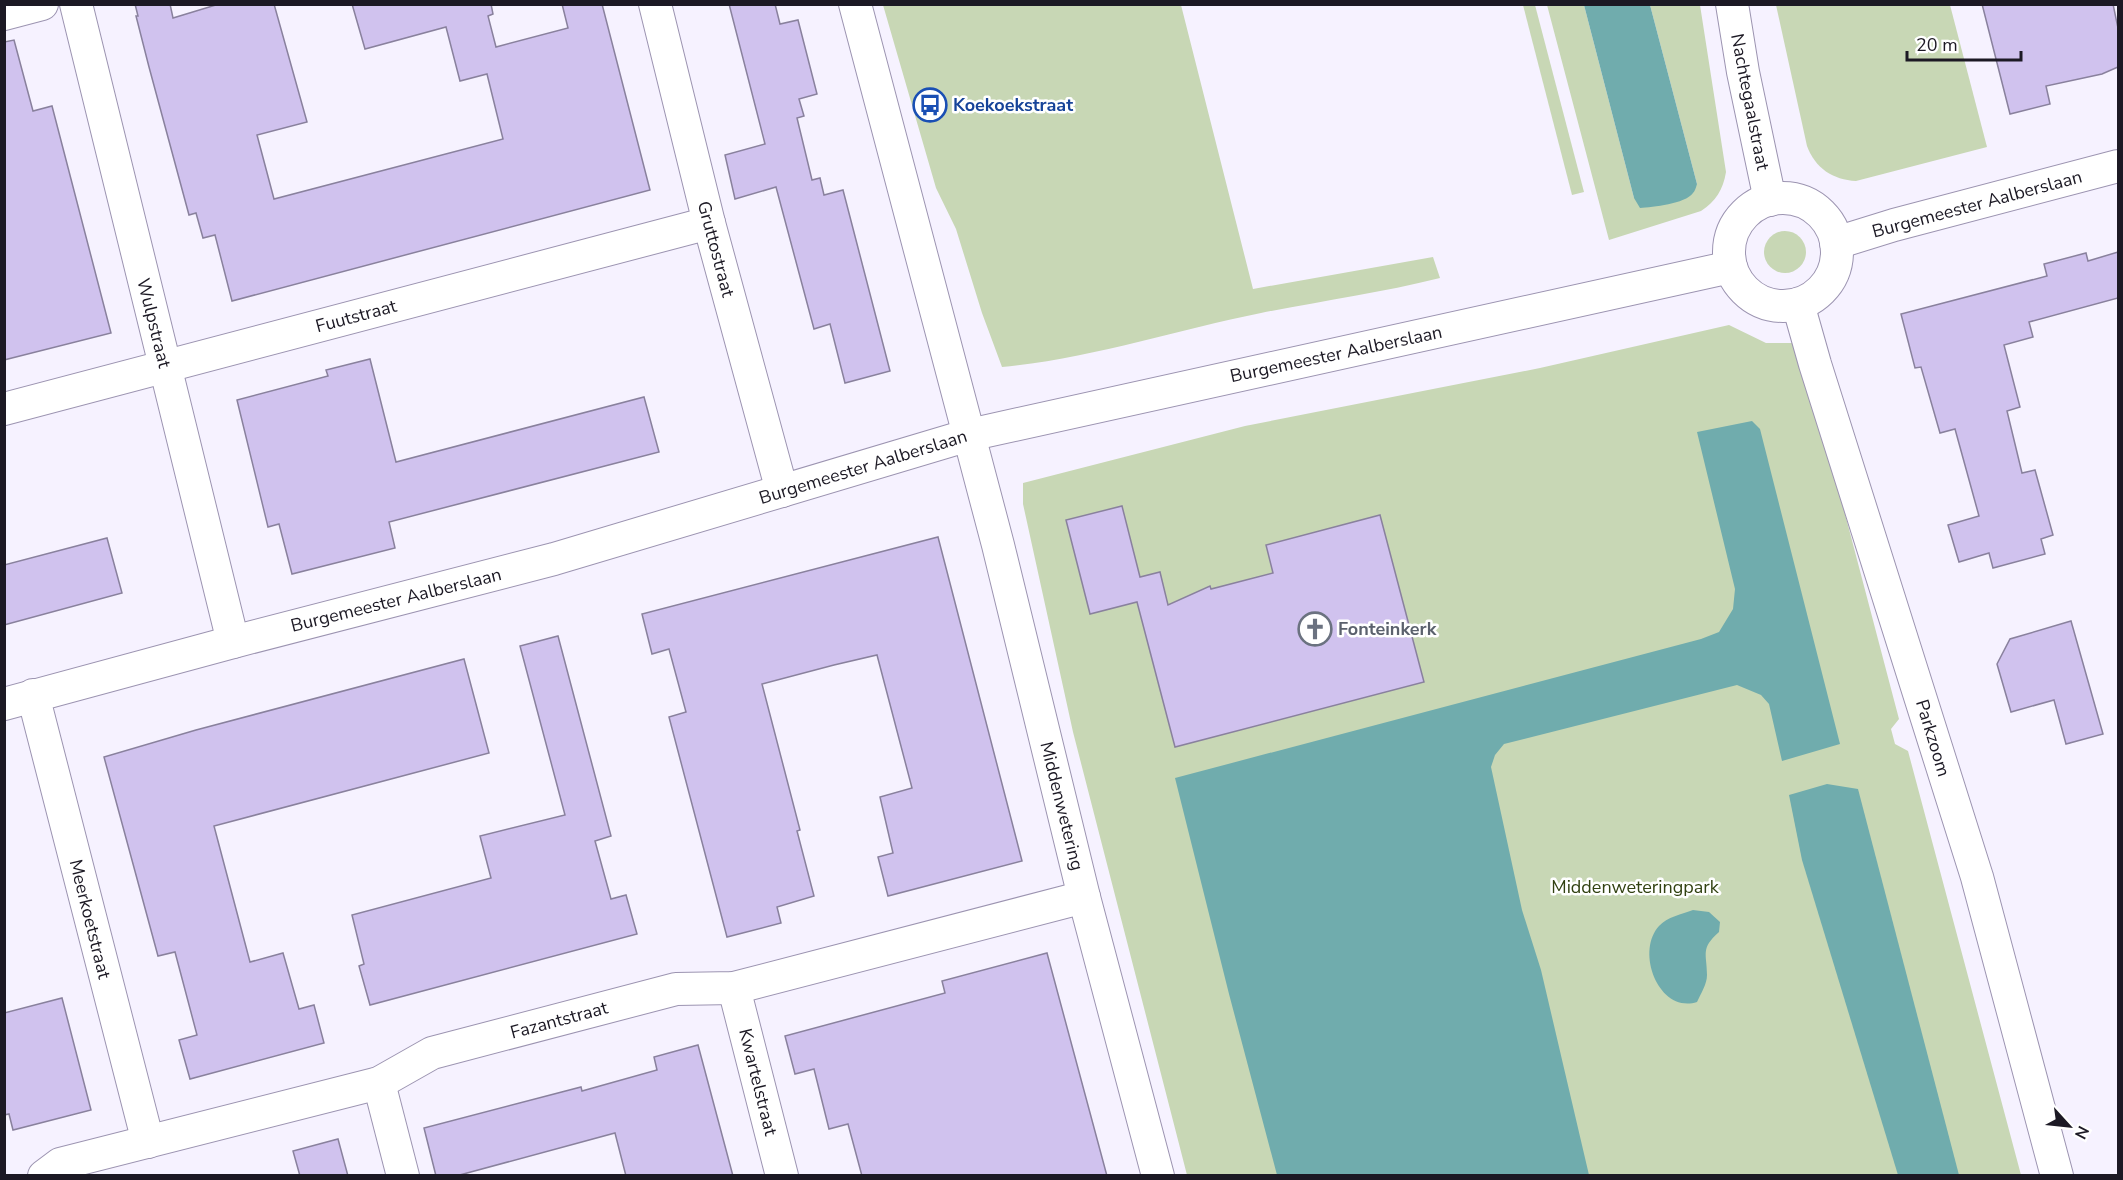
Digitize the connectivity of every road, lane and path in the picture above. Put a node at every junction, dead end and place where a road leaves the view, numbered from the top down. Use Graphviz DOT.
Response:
graph roads {
  1 [pos="42,4"];
  2 [pos="76,4"];
  3 [pos="655,4"];
  4 [pos="855,4"];
  5 [pos="1732,4"];
  6 [pos="4,14"];
  7 [pos="2118,166"];
  8 [pos="1770,200"];
  9 [pos="708,223"];
  10 [pos="1836,243"];
  11 [pos="1731,267"];
  12 [pos="1798,304"];
  13 [pos="165,367"];
  14 [pos="4,409"];
  15 [pos="969,435"];
  16 [pos="782,491"];
  17 [pos="233,642"];
  18 [pos="19,699"];
  19 [pos="1084,897"];
  20 [pos="734,988"];
  21 [pos="379,1083"];
  22 [pos="148,1142"];
  23 [pos="44,1176"];
  24 [pos="403,1176"];
  25 [pos="782,1176"];
  26 [pos="1158,1176"];
  27 [pos="2056,1176"];
  1 -- 6 [label="street"];
  2 -- 13 [label="street, Wulpstraat"];
  3 -- 9 [label="street, Gruttostraat"];
  4 -- 15 [label="street"];
  5 -- 8 [label="street, Nachtegaalstraat"];
  7 -- 10 [label="street, Burgemeester Aalberslaan"];
  8 -- 10 [label="street"];
  8 -- 11 [label="street"];
  9 -- 13 [label="street, Fuutstraat"];
  9 -- 16 [label="street, Gruttostraat"];
  10 -- 12 [label="street"];
  11 -- 12 [label="street"];
  11 -- 15 [label="street, Burgemeester Aalberslaan"];
  12 -- 27 [label="street, Parkzoom"];
  13 -- 14 [label="street, Fuutstraat"];
  13 -- 17 [label="street, Wulpstraat"];
  15 -- 16 [label="street, Burgemeester Aalberslaan"];
  15 -- 19 [label="street, Middenwetering"];
  16 -- 17 [label="street, Burgemeester Aalberslaan"];
  17 -- 18 [label="street, Burgemeester Aalberslaan"];
  18 -- 22 [label="street, Meerkoetstraat"];
  19 -- 20 [label="street, Fazantstraat"];
  19 -- 26 [label="street, Middenwetering"];
  20 -- 21 [label="street, Fazantstraat"];
  20 -- 25 [label="street, Kwartelstraat"];
  21 -- 22 [label="street, Fazantstraat"];
  21 -- 24 [label="street"];
  22 -- 23 [label="street, Fazantstraat"];
}
